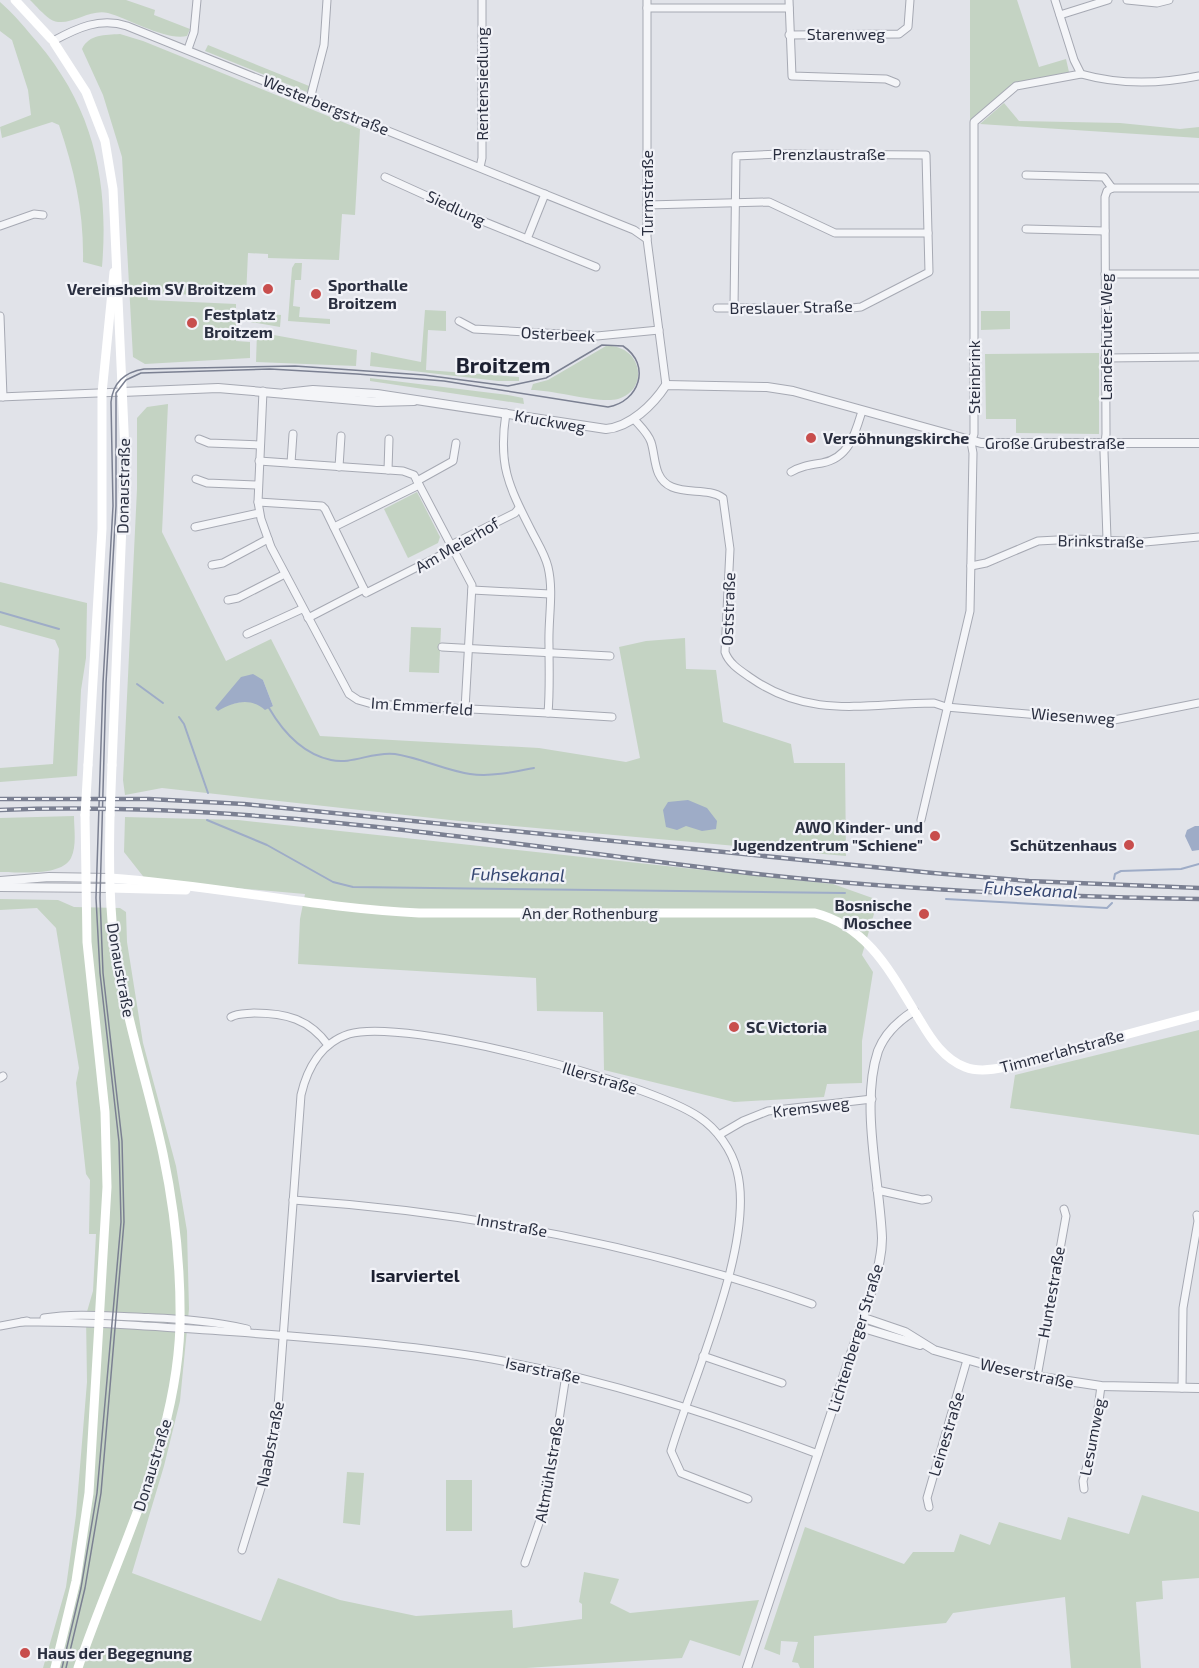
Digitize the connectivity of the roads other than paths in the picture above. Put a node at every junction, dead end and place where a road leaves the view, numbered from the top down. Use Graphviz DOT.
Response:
graph roads {
  1 [pos="15,0"];
  2 [pos="197,0"];
  3 [pos="327,0"];
  4 [pos="482,0"];
  5 [pos="910,0"];
  6 [pos="1055,0"];
  7 [pos="1108,0"];
  8 [pos="1127,0"];
  9 [pos="1169,0"];
  10 [pos="647,4"];
  11 [pos="789,4"];
  12 [pos="1060,15"];
  13 [pos="789,35"];
  14 [pos="53,41"];
  15 [pos="188,49"];
  16 [pos="1081,74"];
  17 [pos="1199,76"];
  18 [pos="896,84"];
  19 [pos="310,99"];
  20 [pos="480,167"];
  21 [pos="1026,175"];
  22 [pos="385,177"];
  23 [pos="1112,188"];
  24 [pos="1199,188"];
  25 [pos="545,194"];
  26 [pos="734,204"];
  27 [pos="647,205"];
  28 [pos="43,215"];
  29 [pos="0,226"];
  30 [pos="1026,229"];
  31 [pos="1106,231"];
  32 [pos="928,233"];
  33 [pos="527,239"];
  34 [pos="646,239"];
  35 [pos="116,252"];
  36 [pos="596,267"];
  37 [pos="1105,274"];
  38 [pos="1199,274"];
  39 [pos="717,308"];
  40 [pos="734,308"];
  41 [pos="0,315"];
  42 [pos="459,321"];
  43 [pos="659,330"];
  44 [pos="1199,357"];
  45 [pos="1105,358"];
  46 [pos="666,385"];
  47 [pos="263,391"];
  48 [pos="122,392"];
  49 [pos="102,393"];
  50 [pos="1,397"];
  51 [pos="862,411"];
  52 [pos="506,413"];
  53 [pos="634,419"];
  54 [pos="293,434"];
  55 [pos="341,436"];
  56 [pos="199,439"];
  57 [pos="389,439"];
  58 [pos="971,442"];
  59 [pos="456,443"];
  60 [pos="1106,443"];
  61 [pos="1199,443"];
  62 [pos="260,445"];
  63 [pos="260,461"];
  64 [pos="291,463"];
  65 [pos="339,467"];
  66 [pos="388,470"];
  67 [pos="791,472"];
  68 [pos="196,479"];
  69 [pos="418,483"];
  70 [pos="258,485"];
  71 [pos="258,502"];
  72 [pos="519,508"];
  73 [pos="259,513"];
  74 [pos="195,527"];
  75 [pos="334,527"];
  76 [pos="1199,537"];
  77 [pos="268,539"];
  78 [pos="1107,539"];
  79 [pos="451,545"];
  80 [pos="212,565"];
  81 [pos="971,566"];
  82 [pos="285,574"];
  83 [pos="364,589"];
  84 [pos="472,590"];
  85 [pos="550,594"];
  86 [pos="228,600"];
  87 [pos="302,609"];
  88 [pos="308,618"];
  89 [pos="248,634"];
  90 [pos="441,647"];
  91 [pos="468,649"];
  92 [pos="549,652"];
  93 [pos="610,656"];
  94 [pos="1199,703"];
  95 [pos="946,707"];
  96 [pos="465,709"];
  97 [pos="548,713"];
  98 [pos="612,717"];
  99 [pos="921,819"];
  100 [pos="84,876"];
  101 [pos="0,881"];
  102 [pos="110,883"];
  103 [pos="0,887"];
  104 [pos="84,887"];
  105 [pos="914,1011"];
  106 [pos="1199,1016"];
  107 [pos="231,1017"];
  108 [pos="328,1045"];
  109 [pos="873,1099"];
  110 [pos="719,1135"];
  111 [pos="877,1190"];
  112 [pos="928,1199"];
  113 [pos="293,1200"];
  114 [pos="1064,1209"];
  115 [pos="1197,1215"];
  116 [pos="728,1276"];
  117 [pos="812,1304"];
  118 [pos="100,1319"];
  119 [pos="862,1322"];
  120 [pos="180,1324"];
  121 [pos="0,1326"];
  122 [pos="283,1335"];
  123 [pos="703,1356"];
  124 [pos="967,1360"];
  125 [pos="566,1375"];
  126 [pos="1037,1377"];
  127 [pos="782,1383"];
  128 [pos="1101,1386"];
  129 [pos="1182,1388"];
  130 [pos="1199,1388"];
  131 [pos="685,1407"];
  132 [pos="818,1454"];
  133 [pos="1084,1489"];
  134 [pos="748,1499"];
  135 [pos="929,1508"];
  136 [pos="242,1550"];
  137 [pos="525,1563"];
  138 [pos="56,1668"];
  139 [pos="78,1668"];
  140 [pos="747,1668"];
  1 -- 14 [label="main road"];
  2 -- 15 [label="street"];
  3 -- 19 [label="street"];
  4 -- 20 [label="street, Rentensiedlung"];
  5 -- 13 [label="street, Starenweg"];
  6 -- 12 [label="street"];
  7 -- 12 [label="street"];
  8 -- 9 [label="street"];
  10 -- 11 [label="street, Starenweg"];
  10 -- 27 [label="street, Turmstraße"];
  11 -- 13 [label="street, Starenweg"];
  12 -- 16 [label="street"];
  13 -- 18 [label="street, Starenweg"];
  14 -- 15 [label="street, Westerbergstraße"];
  14 -- 35 [label="main road, Donaustraße"];
  15 -- 19 [label="street, Westerbergstraße"];
  16 -- 17 [label="street"];
  16 -- 58 [label="street, Steinbrink"];
  19 -- 20 [label="street, Westerbergstraße"];
  20 -- 25 [label="street, Westerbergstraße"];
  21 -- 23 [label="street"];
  22 -- 33 [label="street, Siedlung"];
  23 -- 24 [label="street"];
  23 -- 31 [label="street, Landeshuter Weg"];
  25 -- 33 [label="street"];
  25 -- 34 [label="street, Westerbergstraße"];
  26 -- 27 [label="street"];
  26 -- 32 [label="street"];
  26 -- 32 [label="street, Prenzlaustraße"];
  26 -- 40 [label="street"];
  27 -- 34 [label="street, Turmstraße"];
  28 -- 29 [label="street"];
  30 -- 31 [label="street"];
  31 -- 37 [label="street, Landeshuter Weg"];
  32 -- 40 [label="street, Breslauer Straße"];
  33 -- 36 [label="street, Siedlung"];
  34 -- 43 [label="street, Turmstraße"];
  35 -- 48 [label="main road, Donaustraße"];
  35 -- 49 [label="main road, Donaustraße"];
  37 -- 38 [label="street"];
  37 -- 45 [label="street, Landeshuter Weg"];
  39 -- 40 [label="street, Breslauer Straße"];
  41 -- 50 [label="street"];
  42 -- 43 [label="street, Osterbeek"];
  43 -- 46 [label="street, Turmstraße"];
  44 -- 45 [label="street"];
  45 -- 60 [label="street, Landeshuter Weg"];
  46 -- 51 [label="street, Große Grubestraße"];
  46 -- 53 [label="street, Kruckweg"];
  47 -- 48 [label="street, Kruckweg"];
  47 -- 52 [label="street, Kruckweg"];
  47 -- 62 [label="street, Im Emmerfeld"];
  48 -- 49 [label="street"];
  48 -- 102 [label="main road, Donaustraße, bridge"];
  49 -- 50 [label="street"];
  49 -- 100 [label="main road, Donaustraße, bridge"];
  51 -- 58 [label="street, Große Grubestraße"];
  51 -- 67 [label="street"];
  52 -- 53 [label="street, Kruckweg"];
  52 -- 72 [label="street"];
  53 -- 95 [label="street, Oststraße"];
  54 -- 64 [label="street"];
  55 -- 65 [label="street"];
  56 -- 62 [label="street"];
  57 -- 66 [label="street"];
  58 -- 60 [label="street, Große Grubestraße"];
  58 -- 81 [label="street, Steinbrink"];
  59 -- 69 [label="street"];
  60 -- 61 [label="street, Große Grubestraße"];
  60 -- 78 [label="street, Landeshuter Weg"];
  62 -- 63 [label="street, Im Emmerfeld"];
  63 -- 64 [label="street"];
  63 -- 70 [label="street, Im Emmerfeld"];
  64 -- 65 [label="street"];
  65 -- 66 [label="street"];
  66 -- 69 [label="street"];
  68 -- 70 [label="street"];
  69 -- 75 [label="street"];
  69 -- 79 [label="street"];
  70 -- 71 [label="street, Im Emmerfeld"];
  71 -- 73 [label="street, Im Emmerfeld"];
  71 -- 75 [label="street"];
  72 -- 79 [label="street, Am Meierhof"];
  72 -- 85 [label="street"];
  73 -- 74 [label="street"];
  73 -- 77 [label="street, Im Emmerfeld"];
  75 -- 83 [label="street"];
  76 -- 78 [label="street, Brinkstraße"];
  77 -- 80 [label="street"];
  77 -- 82 [label="street, Im Emmerfeld"];
  78 -- 81 [label="street, Brinkstraße"];
  79 -- 83 [label="street, Am Meierhof"];
  79 -- 84 [label="street"];
  81 -- 95 [label="street, Steinbrink"];
  82 -- 86 [label="street"];
  82 -- 87 [label="street, Im Emmerfeld"];
  83 -- 88 [label="street, Am Meierhof"];
  84 -- 85 [label="street"];
  84 -- 91 [label="street"];
  85 -- 92 [label="street"];
  87 -- 88 [label="street, Im Emmerfeld"];
  87 -- 89 [label="street"];
  88 -- 96 [label="street, Im Emmerfeld"];
  90 -- 91 [label="street"];
  91 -- 92 [label="street"];
  91 -- 96 [label="street"];
  92 -- 93 [label="street"];
  92 -- 97 [label="street"];
  94 -- 95 [label="street, Wiesenweg"];
  95 -- 99 [label="street, Steinbrink"];
  96 -- 97 [label="street, Im Emmerfeld"];
  97 -- 98 [label="street, Im Emmerfeld"];
  100 -- 101 [label="street"];
  100 -- 102 [label="street"];
  100 -- 104 [label="main road, Donaustraße"];
  102 -- 104 [label="street"];
  102 -- 105 [label="main road, An der Rothenburg"];
  102 -- 120 [label="main road, Donaustraße"];
  103 -- 104 [label="street"];
  104 -- 118 [label="main road, Donaustraße"];
  105 -- 106 [label="main road, Timmerlahstraße"];
  105 -- 109 [label="street, Lichtenberger Straße"];
  107 -- 108 [label="street"];
  108 -- 110 [label="street, Illerstraße"];
  108 -- 113 [label="street"];
  109 -- 110 [label="street, Kremsweg"];
  109 -- 111 [label="street, Lichtenberger Straße"];
  110 -- 116 [label="street, Illerstraße"];
  111 -- 112 [label="street"];
  111 -- 119 [label="street, Lichtenberger Straße"];
  113 -- 116 [label="street, Innstraße"];
  113 -- 122 [label="street"];
  114 -- 126 [label="street, Huntestraße"];
  115 -- 129 [label="street"];
  116 -- 117 [label="street"];
  116 -- 123 [label="street, Illerstraße"];
  118 -- 120 [label="street, Isarstraße"];
  118 -- 121 [label="street, Isarstraße"];
  118 -- 138 [label="main road, Donaustraße"];
  119 -- 124 [label="street, Weserstraße"];
  119 -- 132 [label="street, Lichtenberger Straße"];
  120 -- 122 [label="street, Isarstraße"];
  120 -- 139 [label="main road, Donaustraße"];
  122 -- 125 [label="street, Isarstraße"];
  122 -- 136 [label="street, Naabstraße"];
  123 -- 127 [label="street"];
  123 -- 131 [label="street, Illerstraße"];
  124 -- 126 [label="street, Weserstraße"];
  124 -- 135 [label="street, Leinestraße"];
  125 -- 131 [label="street, Isarstraße"];
  125 -- 137 [label="street, Altmühlstraße"];
  126 -- 128 [label="street, Weserstraße"];
  128 -- 129 [label="street, Weserstraße"];
  128 -- 133 [label="street, Lesumweg"];
  129 -- 130 [label="street, Weserstraße"];
  131 -- 132 [label="street, Isarstraße"];
  131 -- 134 [label="street, Illerstraße"];
  132 -- 140 [label="street, Lichtenberger Straße"];
}
